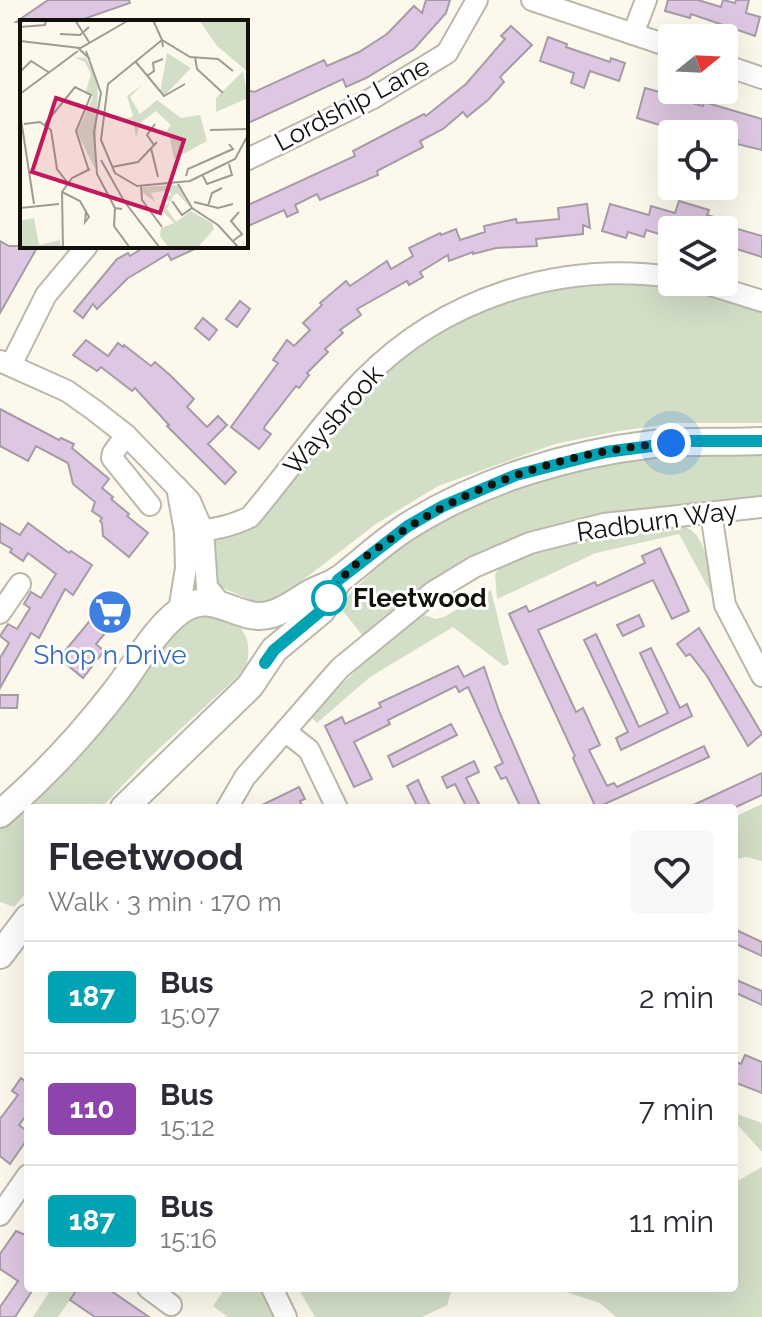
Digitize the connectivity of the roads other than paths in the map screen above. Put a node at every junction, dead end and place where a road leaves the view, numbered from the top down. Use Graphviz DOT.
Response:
graph roads {
  1 [pos="477,0"];
  2 [pos="532,0"];
  3 [pos="646,0"];
  4 [pos="633,34"];
  5 [pos="658,42"];
  6 [pos="738,70"];
  7 [pos="762,78"];
  8 [pos="248,159"];
  9 [pos="85,248"];
  10 [pos="658,276"];
  11 [pos="738,294"];
  12 [pos="762,301"];
  13 [pos="5,363"];
  14 [pos="126,435"];
  15 [pos="762,441"];
  16 [pos="150,505"];
  17 [pos="762,507"];
  18 [pos="711,513"];
  19 [pos="194,532"];
  20 [pos="338,580"];
  21 [pos="20,584"];
  22 [pos="232,608"];
  23 [pos="179,611"];
  24 [pos="0,613"];
  25 [pos="265,663"];
  26 [pos="762,676"];
  27 [pos="285,731"];
  28 [pos="128,804"];
  29 [pos="229,804"];
  30 [pos="335,804"];
  31 [pos="0,814"];
  32 [pos="24,923"];
  33 [pos="2,949"];
  34 [pos="22,1198"];
  35 [pos="0,1215"];
  36 [pos="274,1292"];
  37 [pos="286,1317"];
  1 -- 8 [label="street, Lordship Lane"];
  2 -- 4 [label="street"];
  3 -- 4 [label="street"];
  4 -- 5 [label="street"];
  6 -- 7 [label="street"];
  9 -- 13 [label="street"];
  10 -- 19 [label="street, Waysbrook"];
  11 -- 12 [label="street"];
  13 -- 14 [label="street"];
  14 -- 16 [label="street"];
  14 -- 19 [label="street"];
  15 -- 20 [label="main road"];
  17 -- 18 [label="street, Radburn Way"];
  18 -- 26 [label="street"];
  18 -- 27 [label="street, Radburn Way"];
  19 -- 22 [label="street"];
  19 -- 23 [label="street"];
  20 -- 22 [label="main road"];
  20 -- 25 [label="main road"];
  21 -- 24 [label="street"];
  22 -- 23 [label="main road"];
  22 -- 25 [label="main road"];
  23 -- 31 [label="main road"];
  25 -- 28 [label="main road"];
  27 -- 29 [label="street, Radburn Way"];
  27 -- 30 [label="street"];
  32 -- 33 [label="main road"];
  34 -- 35 [label="street"];
  36 -- 37 [label="street"];
}
